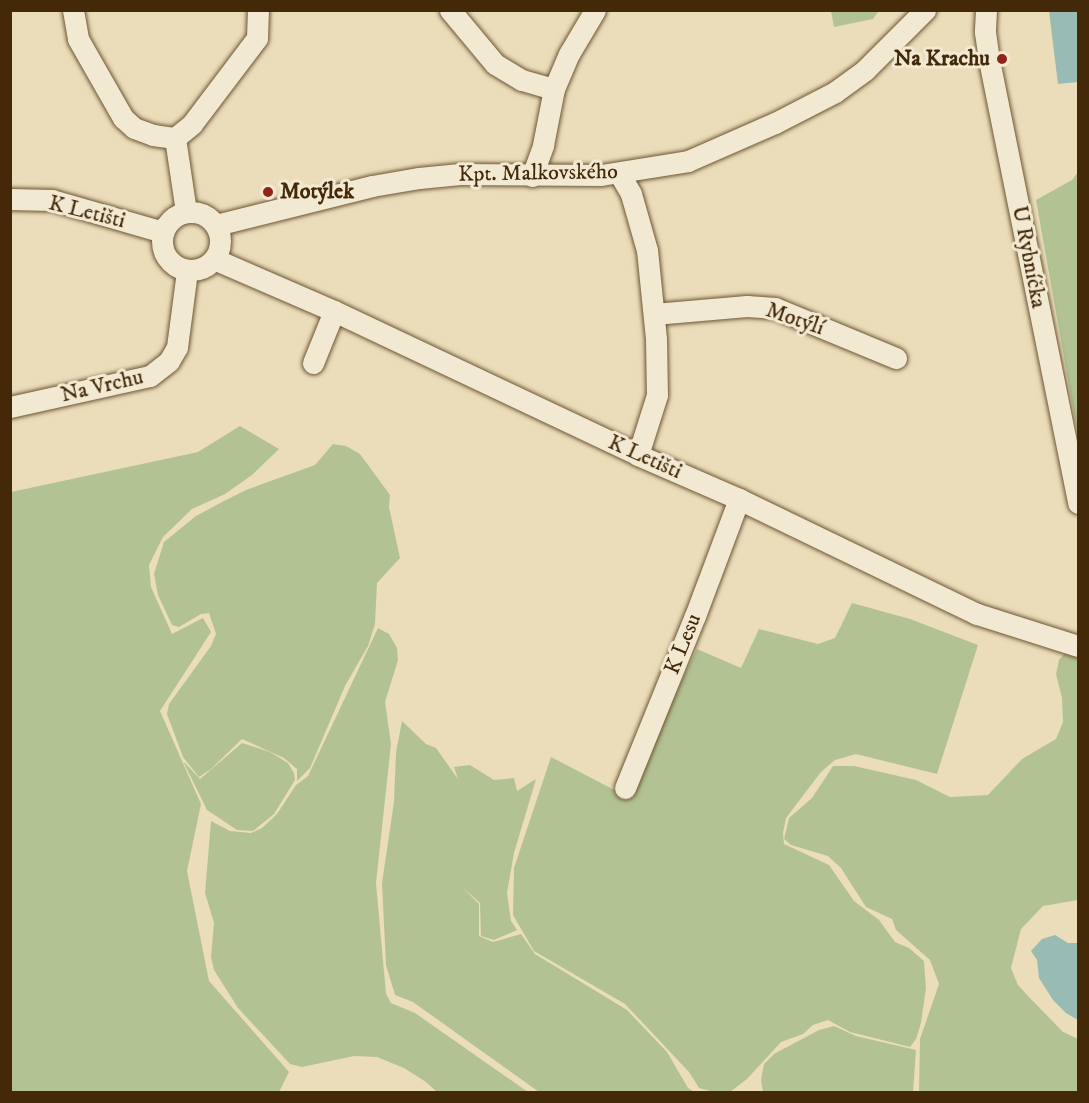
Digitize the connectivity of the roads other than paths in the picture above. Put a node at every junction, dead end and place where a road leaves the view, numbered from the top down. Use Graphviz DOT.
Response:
graph roads {
  1 [pos="73,10"];
  2 [pos="258,10"];
  3 [pos="450,10"];
  4 [pos="595,10"];
  5 [pos="926,10"];
  6 [pos="986,10"];
  7 [pos="554,89"];
  8 [pos="175,138"];
  9 [pos="620,172"];
  10 [pos="532,176"];
  11 [pos="10,199"];
  12 [pos="186,212"];
  13 [pos="216,225"];
  14 [pos="163,232"];
  15 [pos="214,259"];
  16 [pos="188,271"];
  17 [pos="334,311"];
  18 [pos="654,314"];
  19 [pos="896,358"];
  20 [pos="313,363"];
  21 [pos="10,407"];
  22 [pos="638,455"];
  23 [pos="739,499"];
  24 [pos="1078,502"];
  25 [pos="1078,646"];
  26 [pos="625,788"];
  1 -- 8 [label="street"];
  2 -- 8 [label="street"];
  3 -- 7 [label="street"];
  4 -- 7 [label="street"];
  5 -- 9 [label="street, Kpt. Malkovského"];
  6 -- 24 [label="street, U Rybníčka"];
  7 -- 10 [label="street"];
  8 -- 12 [label="street"];
  9 -- 10 [label="street, Kpt. Malkovského"];
  9 -- 18 [label="street"];
  10 -- 13 [label="street, Kpt. Malkovského"];
  11 -- 14 [label="street, K Letišti"];
  12 -- 13 [label="street"];
  12 -- 14 [label="street"];
  13 -- 15 [label="street"];
  14 -- 16 [label="street"];
  15 -- 16 [label="street"];
  15 -- 17 [label="street, K Letišti"];
  16 -- 21 [label="street, Na Vrchu"];
  17 -- 20 [label="street"];
  17 -- 22 [label="street, K Letišti"];
  18 -- 19 [label="street, Motýlí"];
  18 -- 22 [label="street"];
  22 -- 23 [label="street, K Letišti"];
  23 -- 25 [label="street, K Letišti"];
  23 -- 26 [label="street, K Lesu"];
}
